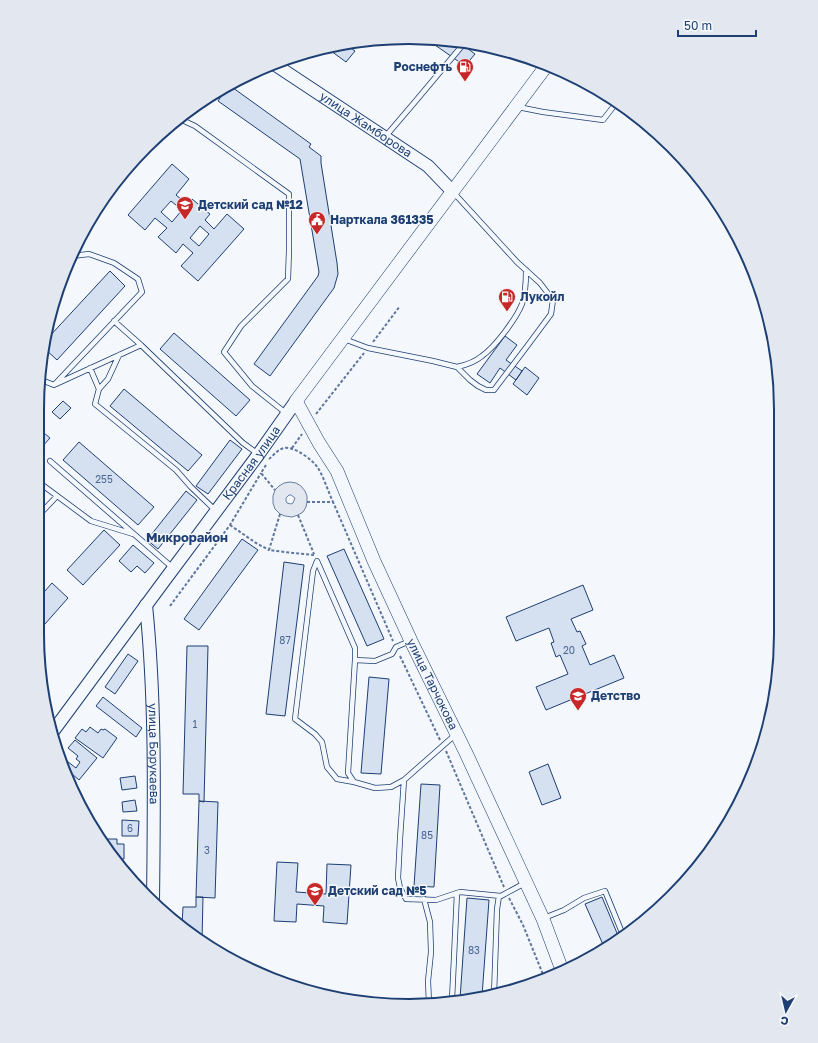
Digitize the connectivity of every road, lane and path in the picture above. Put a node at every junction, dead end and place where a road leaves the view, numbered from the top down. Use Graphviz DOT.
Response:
graph roads {
  1 [pos="460,48"];
  2 [pos="280,68"];
  3 [pos="544,70"];
  4 [pos="516,107"];
  5 [pos="613,107"];
  6 [pos="184,121"];
  7 [pos="384,137"];
  8 [pos="452,192"];
  9 [pos="79,255"];
  10 [pos="526,270"];
  11 [pos="400,306"];
  12 [pos="114,321"];
  13 [pos="342,339"];
  14 [pos="141,345"];
  15 [pos="368,348"];
  16 [pos="119,355"];
  17 [pos="457,367"];
  18 [pos="90,368"];
  19 [pos="45,382"];
  20 [pos="54,385"];
  21 [pos="98,389"];
  22 [pos="296,401"];
  23 [pos="321,407"];
  24 [pos="287,414"];
  25 [pos="258,455"];
  26 [pos="50,461"];
  27 [pos="260,473"];
  28 [pos="44,486"];
  29 [pos="275,490"];
  30 [pos="57,496"];
  31 [pos="308,502"];
  32 [pos="333,502"];
  33 [pos="44,510"];
  34 [pos="216,511"];
  35 [pos="280,514"];
  36 [pos="298,515"];
  37 [pos="230,525"];
  38 [pos="135,534"];
  39 [pos="269,550"];
  40 [pos="315,555"];
  41 [pos="317,561"];
  42 [pos="173,568"];
  43 [pos="146,605"];
  44 [pos="170,606"];
  45 [pos="411,641"];
  46 [pos="396,647"];
  47 [pos="354,660"];
  48 [pos="55,725"];
  49 [pos="456,734"];
  50 [pos="443,746"];
  51 [pos="404,780"];
  52 [pos="354,782"];
  53 [pos="525,883"];
  54 [pos="457,893"];
  55 [pos="507,893"];
  56 [pos="153,894"];
  57 [pos="499,896"];
  58 [pos="424,899"];
  59 [pos="543,919"];
  60 [pos="621,931"];
  61 [pos="560,966"];
  62 [pos="543,974"];
  63 [pos="494,989"];
  64 [pos="452,996"];
  65 [pos="429,998"];
  1 -- 7 [label="lane"];
  2 -- 7 [label="street, улица Жамборова"];
  3 -- 4 [label="main road, Красная улица"];
  4 -- 5 [label="lane"];
  4 -- 8 [label="main road, Красная улица"];
  6 -- 24 [label="lane"];
  7 -- 8 [label="street, улица Жамборова"];
  8 -- 10 [label="lane"];
  8 -- 13 [label="main road, Красная улица"];
  9 -- 12 [label="lane"];
  10 -- 17 [label="lane"];
  10 -- 17 [label="lane"];
  11 -- 15 [label="path"];
  12 -- 14 [label="lane"];
  12 -- 20 [label="lane"];
  13 -- 15 [label="lane"];
  13 -- 22 [label="main road, Красная улица"];
  14 -- 16 [label="lane"];
  14 -- 25 [label="lane"];
  15 -- 17 [label="lane"];
  15 -- 23 [label="path"];
  16 -- 18 [label="lane"];
  16 -- 21 [label="lane"];
  18 -- 20 [label="lane"];
  18 -- 21 [label="lane"];
  19 -- 20 [label="lane"];
  21 -- 34 [label="lane"];
  22 -- 24 [label="street, Красная улица"];
  22 -- 45 [label="main road, улица Тарчокова"];
  24 -- 25 [label="street, Красная улица"];
  25 -- 34 [label="street, Красная улица"];
  26 -- 38 [label="lane"];
  27 -- 29 [label="path"];
  27 -- 32 [label="path"];
  27 -- 37 [label="path"];
  28 -- 30 [label="lane"];
  30 -- 33 [label="lane"];
  30 -- 38 [label="lane"];
  31 -- 32 [label="path"];
  32 -- 46 [label="path"];
  34 -- 42 [label="street, Красная улица"];
  35 -- 39 [label="path"];
  36 -- 40 [label="path"];
  37 -- 39 [label="path"];
  37 -- 44 [label="path"];
  38 -- 42 [label="lane"];
  39 -- 40 [label="path"];
  40 -- 41 [label="path"];
  41 -- 47 [label="lane"];
  41 -- 52 [label="lane"];
  42 -- 43 [label="street, Красная улица"];
  43 -- 48 [label="street, Красная улица"];
  43 -- 56 [label="street, улица Борукаева"];
  45 -- 46 [label="lane"];
  45 -- 49 [label="main road, улица Тарчокова"];
  46 -- 47 [label="lane"];
  46 -- 50 [label="path"];
  47 -- 52 [label="lane"];
  49 -- 50 [label="lane"];
  49 -- 53 [label="main road, улица Тарчокова"];
  50 -- 51 [label="lane"];
  50 -- 55 [label="path"];
  51 -- 52 [label="lane"];
  51 -- 58 [label="lane"];
  53 -- 55 [label="lane"];
  53 -- 59 [label="main road, улица Тарчокова"];
  54 -- 57 [label="lane"];
  54 -- 58 [label="lane"];
  54 -- 64 [label="lane"];
  55 -- 57 [label="lane"];
  55 -- 62 [label="path"];
  57 -- 63 [label="lane"];
  58 -- 65 [label="lane"];
  59 -- 60 [label="lane"];
  59 -- 61 [label="main road, улица Тарчокова"];
}
